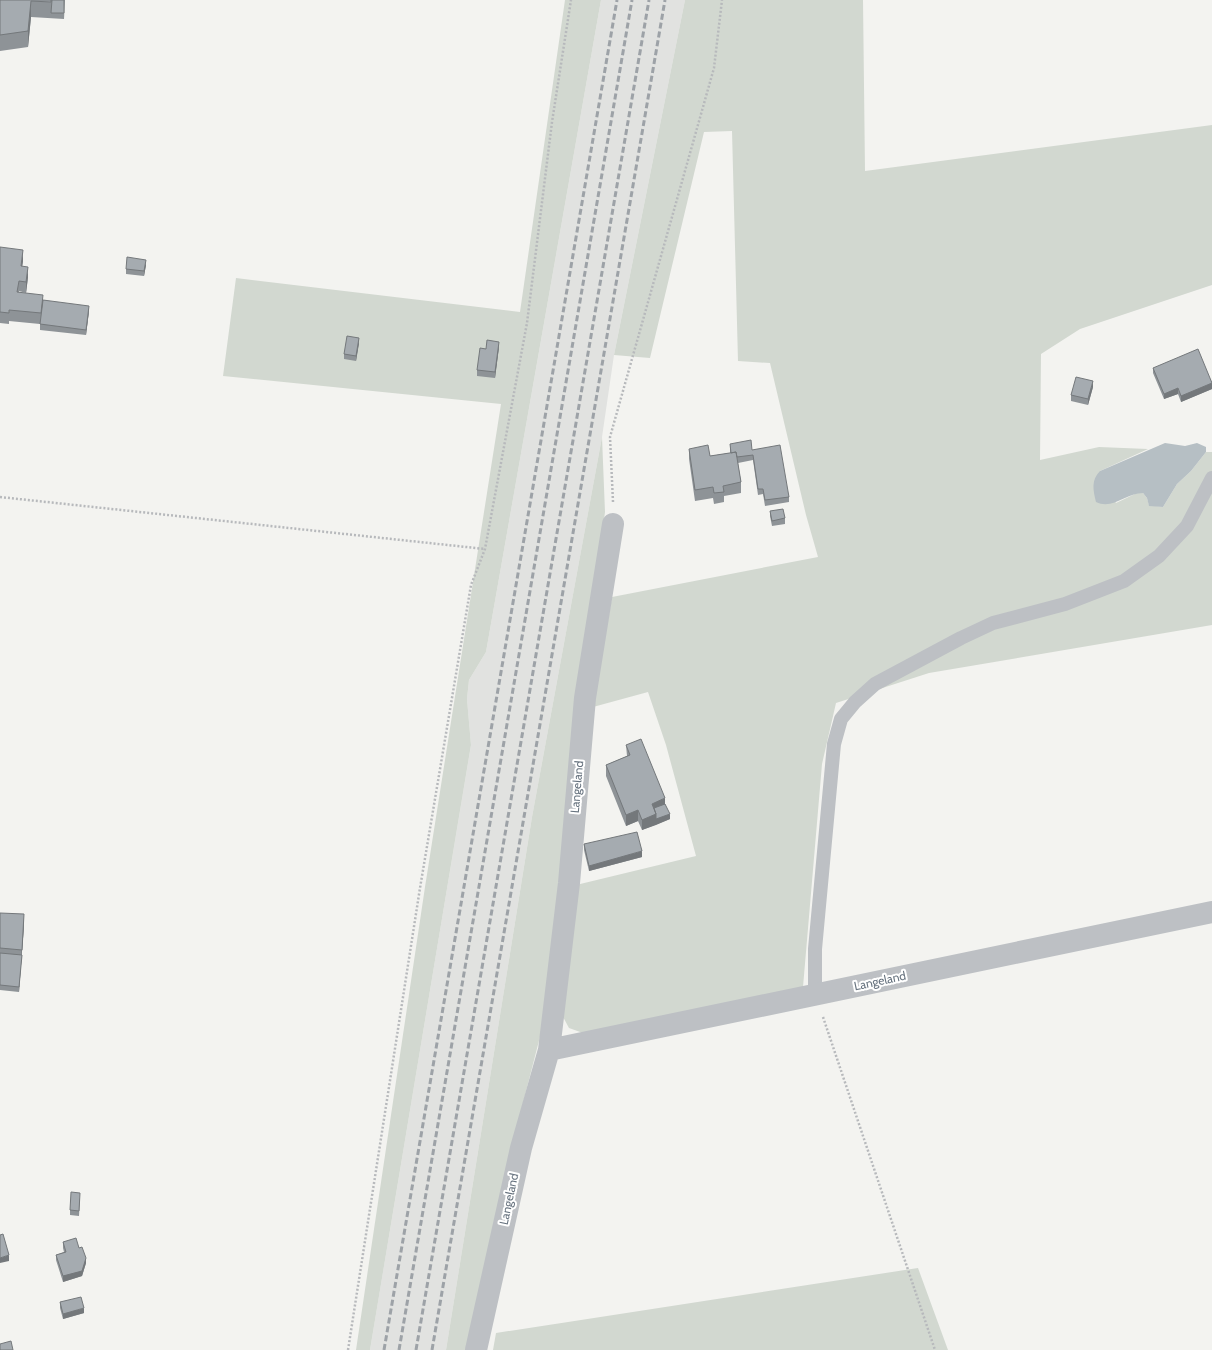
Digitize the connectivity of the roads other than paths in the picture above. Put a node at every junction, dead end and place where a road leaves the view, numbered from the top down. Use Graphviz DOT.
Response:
graph roads {
  1 [pos="1212,478"];
  2 [pos="614,524"];
  3 [pos="1212,912"];
  4 [pos="815,994"];
  5 [pos="549,1050"];
  6 [pos="476,1350"];
  1 -- 4 [label="lane"];
  2 -- 5 [label="street, Langeland"];
  3 -- 4 [label="street, Langeland"];
  4 -- 5 [label="street, Langeland"];
  5 -- 6 [label="street, Langeland"];
}
